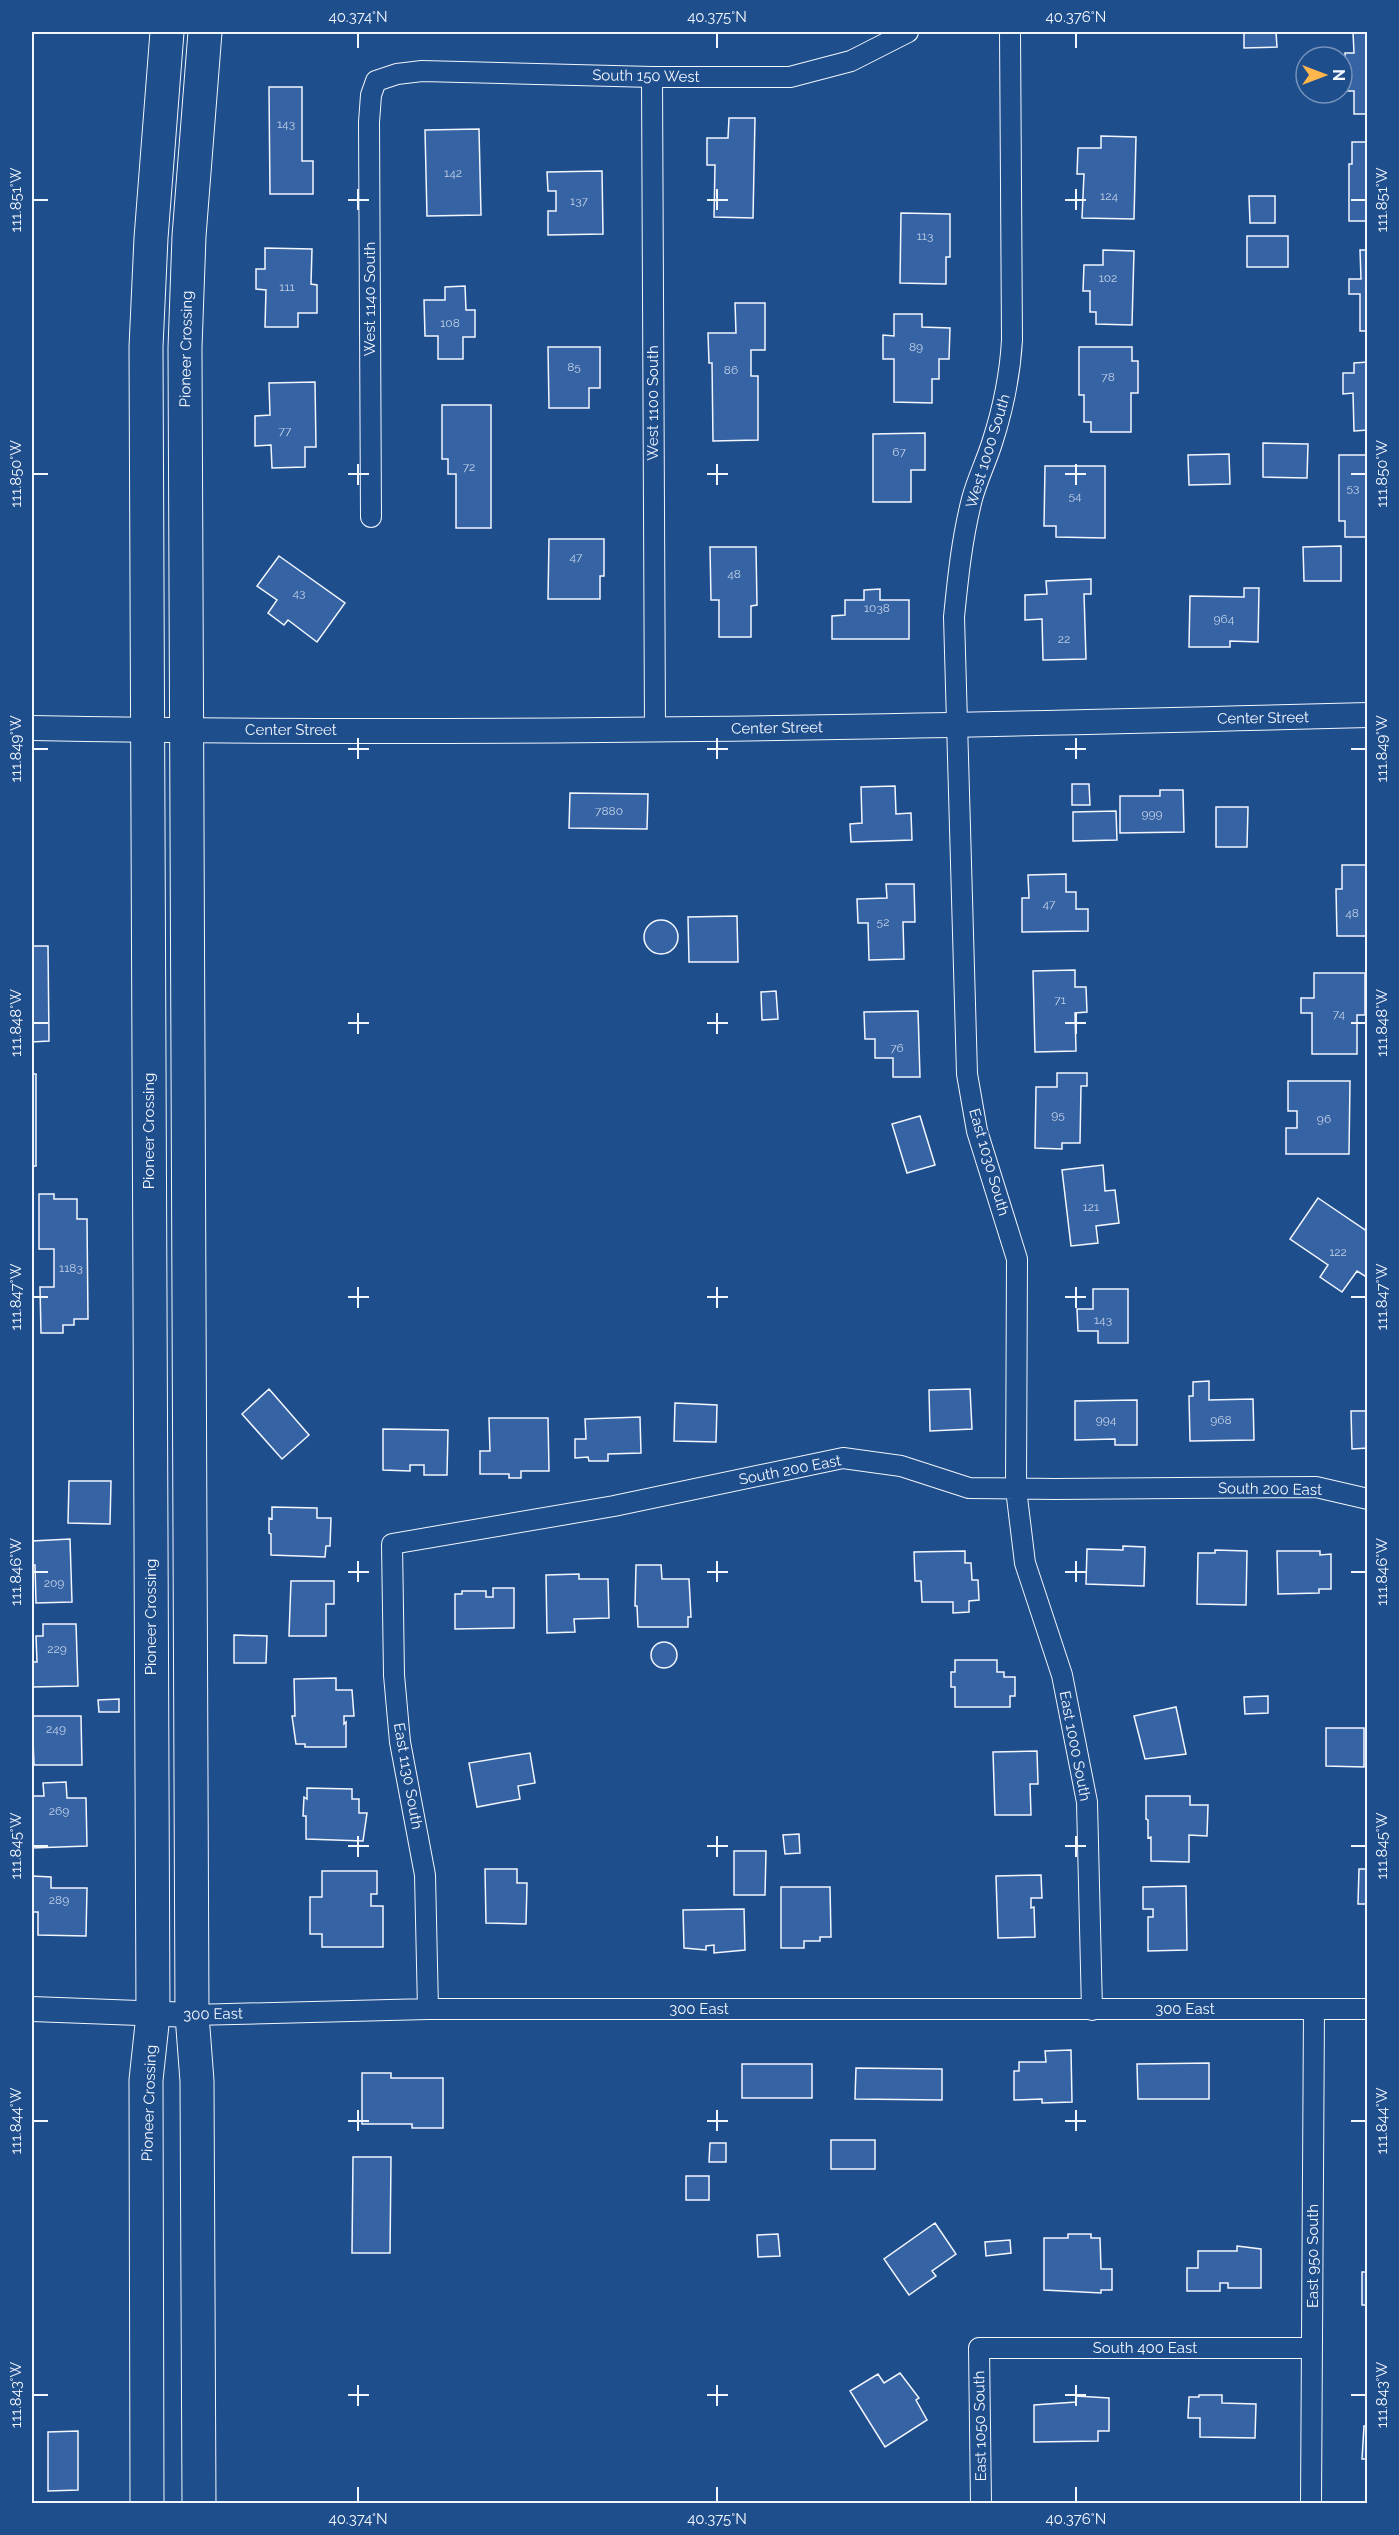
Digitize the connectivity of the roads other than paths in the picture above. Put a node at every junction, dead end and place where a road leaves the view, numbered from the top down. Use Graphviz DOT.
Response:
graph roads {
  1 [pos="167,32"];
  2 [pos="205,32"];
  3 [pos="908,32"];
  4 [pos="1010,32"];
  5 [pos="652,76"];
  6 [pos="376,81"];
  7 [pos="370,517"];
  8 [pos="1368,715"];
  9 [pos="957,726"];
  10 [pos="32,728"];
  11 [pos="655,729"];
  12 [pos="147,730"];
  13 [pos="186,730"];
  14 [pos="1016,1489"];
  15 [pos="1368,1499"];
  16 [pos="392,1544"];
  17 [pos="428,2008"];
  18 [pos="1368,2008"];
  19 [pos="32,2009"];
  20 [pos="1314,2009"];
  21 [pos="1092,2010"];
  22 [pos="153,2014"];
  23 [pos="192,2014"];
  24 [pos="979,2348"];
  25 [pos="1312,2348"];
  26 [pos="147,2504"];
  27 [pos="199,2504"];
  28 [pos="981,2504"];
  29 [pos="1311,2504"];
  1 -- 12 [label="highway, Pioneer Crossing"];
  2 -- 13 [label="highway, Pioneer Crossing"];
  3 -- 5 [label="street, South 150 West"];
  4 -- 9 [label="street, West 1000 South"];
  5 -- 6 [label="street, South 150 West"];
  5 -- 11 [label="street, West 1100 South"];
  6 -- 7 [label="street, West 1140 South"];
  8 -- 9 [label="street, Center Street"];
  9 -- 11 [label="street, Center Street"];
  9 -- 14 [label="street, East 1030 South"];
  10 -- 12 [label="street"];
  11 -- 13 [label="street, Center Street"];
  12 -- 13 [label="street, Center Street"];
  12 -- 22 [label="highway, Pioneer Crossing"];
  13 -- 23 [label="highway"];
  14 -- 15 [label="street, South 200 East"];
  14 -- 16 [label="street, South 200 East"];
  14 -- 21 [label="street, East 1000 South"];
  16 -- 17 [label="street, East 1130 South"];
  17 -- 21 [label="street, 300 East"];
  17 -- 23 [label="street, 300 East"];
  18 -- 20 [label="street, 300 East"];
  19 -- 22 [label="street, 300 East"];
  20 -- 21 [label="street, 300 East"];
  20 -- 25 [label="street, East 950 South"];
  22 -- 23 [label="street, 300 East"];
  22 -- 26 [label="highway, Pioneer Crossing"];
  23 -- 27 [label="highway"];
  24 -- 25 [label="street, South 400 East"];
  24 -- 28 [label="street, East 1050 South"];
  25 -- 29 [label="street, East 950 South"];
}
